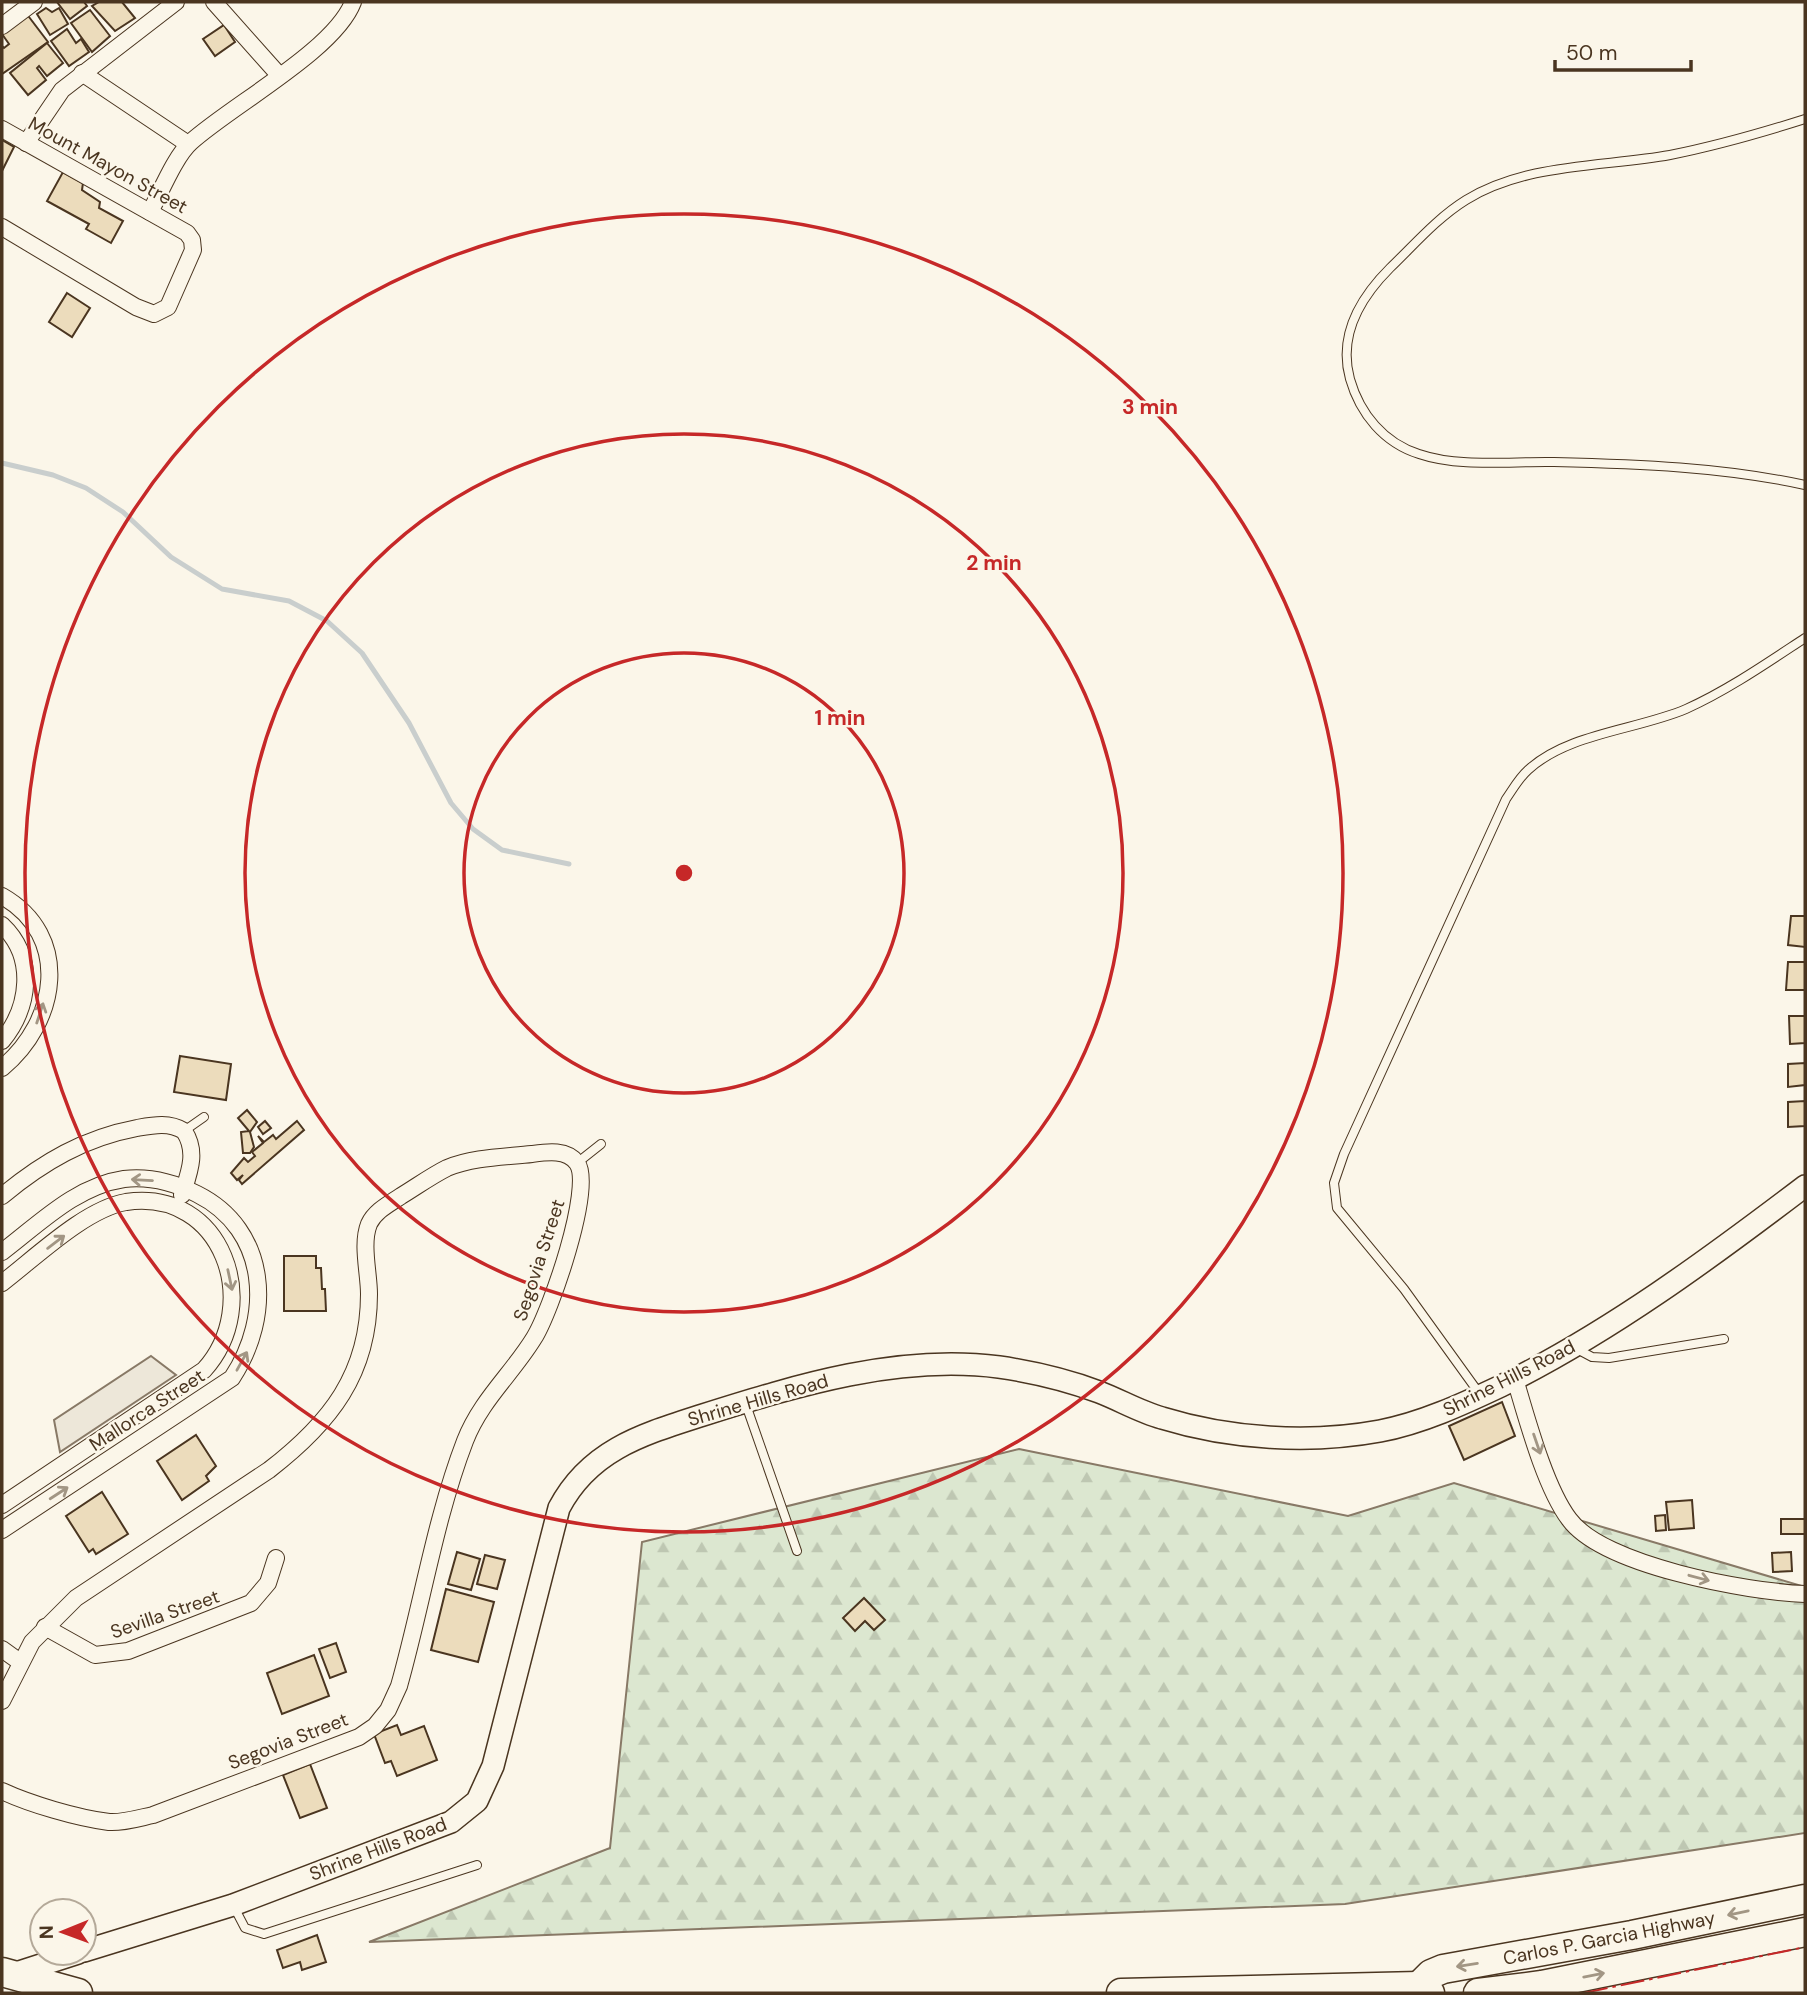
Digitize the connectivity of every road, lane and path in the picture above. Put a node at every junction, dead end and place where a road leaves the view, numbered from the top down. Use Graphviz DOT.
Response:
graph roads {
  1 [pos="34,2"];
  2 [pos="176,2"];
  3 [pos="214,2"];
  4 [pos="353,2"];
  5 [pos="5,19"];
  6 [pos="82,72"];
  7 [pos="279,75"];
  8 [pos="1805,119"];
  9 [pos="2,130"];
  10 [pos="26,143"];
  11 [pos="188,144"];
  12 [pos="150,212"];
  13 [pos="2,227"];
  14 [pos="1805,485"];
  15 [pos="1805,638"];
  16 [pos="2,895"];
  17 [pos="2,925"];
  18 [pos="47,950"];
  19 [pos="22,957"];
  20 [pos="2,1041"];
  21 [pos="2,1068"];
  22 [pos="204,1117"];
  23 [pos="184,1131"];
  24 [pos="601,1144"];
  25 [pos="577,1163"];
  26 [pos="1805,1186"];
  27 [pos="185,1188"];
  28 [pos="2,1196"];
  29 [pos="179,1206"];
  30 [pos="2,1252"];
  31 [pos="2,1283"];
  32 [pos="1724,1339"];
  33 [pos="1573,1347"];
  34 [pos="1515,1379"];
  35 [pos="1481,1396"];
  36 [pos="745,1402"];
  37 [pos="141,1413"];
  38 [pos="153,1431"];
  39 [pos="2,1505"];
  40 [pos="2,1530"];
  41 [pos="797,1551"];
  42 [pos="276,1558"];
  43 [pos="1805,1594"];
  44 [pos="45,1627"];
  45 [pos="2,1649"];
  46 [pos="20,1662"];
  47 [pos="2,1701"];
  48 [pos="2,1791"];
  49 [pos="477,1865"];
  50 [pos="1805,1899"];
  51 [pos="233,1905"];
  52 [pos="1805,1932"];
  53 [pos="98,1947"];
  54 [pos="32,1967"];
  55 [pos="5,1975"];
  56 [pos="1424,1990"];
  57 [pos="78,1993"];
  58 [pos="1121,1993"];
  59 [pos="1478,1993"];
  1 -- 5 [label="street"];
  2 -- 6 [label="street"];
  3 -- 7 [label="street"];
  4 -- 7 [label="street"];
  6 -- 10 [label="street"];
  6 -- 11 [label="street"];
  7 -- 11 [label="street"];
  8 -- 14 [label="lane"];
  9 -- 10 [label="street, Mount Mayon Street"];
  10 -- 12 [label="street, Mount Mayon Street"];
  11 -- 12 [label="street"];
  12 -- 13 [label="street, Mount Mayon Street"];
  15 -- 35 [label="lane"];
  16 -- 18 [label="street"];
  17 -- 19 [label="street"];
  18 -- 19 [label="street"];
  21 -- 18 [label="street, one-way"];
  19 -- 20 [label="street"];
  22 -- 23 [label="lane"];
  23 -- 27 [label="street"];
  23 -- 28 [label="street"];
  24 -- 25 [label="lane"];
  25 -- 44 [label="street"];
  25 -- 48 [label="street, Segovia Street"];
  26 -- 33 [label="street, Shrine Hills Road"];
  27 -- 29 [label="street"];
  27 -- 30 [label="street, Mallorca Street, one-way"];
  38 -- 27 [label="street, Mallorca Street, one-way"];
  31 -- 29 [label="street, one-way"];
  29 -- 37 [label="street, Mallorca Street, one-way"];
  32 -- 33 [label="lane"];
  33 -- 34 [label="street, Shrine Hills Road"];
  34 -- 35 [label="street, Shrine Hills Road"];
  34 -- 43 [label="street, one-way"];
  35 -- 36 [label="street, Shrine Hills Road"];
  36 -- 41 [label="lane"];
  36 -- 51 [label="street, Shrine Hills Road"];
  37 -- 38 [label="street"];
  37 -- 39 [label="street, Mallorca Street"];
  40 -- 38 [label="street, Mallorca Street, one-way"];
  42 -- 44 [label="street, Sevilla Street"];
  44 -- 46 [label="street"];
  45 -- 46 [label="street"];
  46 -- 47 [label="street"];
  49 -- 51 [label="lane"];
  50 -- 56 [label="highway, Carlos P. Garcia Highway, one-way"];
  51 -- 53 [label="street, Shrine Hills Road"];
  59 -- 52 [label="highway, Carlos P. Garcia Highway, one-way"];
  54 -- 55 [label="street"];
  55 -- 57 [label="highway"];
  56 -- 58 [label="highway, Carlos P. Garcia Highway"];
}
